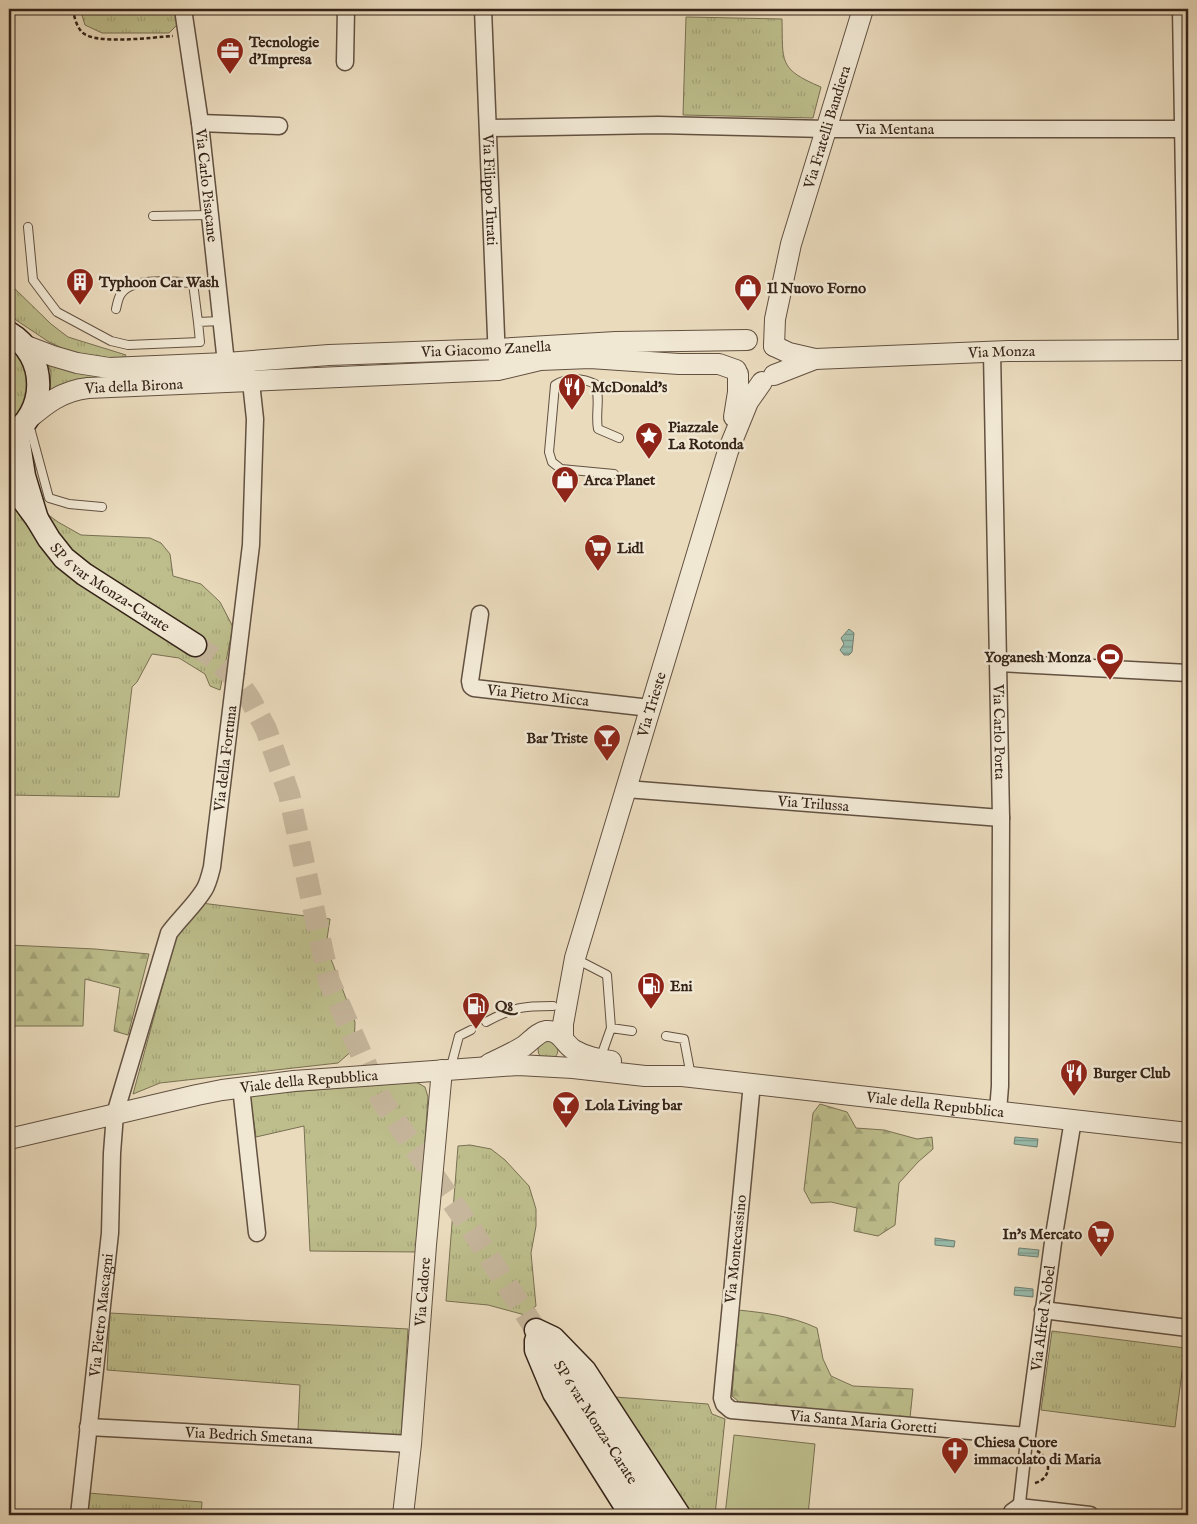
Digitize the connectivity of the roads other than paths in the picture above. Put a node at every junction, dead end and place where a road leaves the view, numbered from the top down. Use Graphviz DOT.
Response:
graph roads {
  1 [pos="183,9"];
  2 [pos="346,9"];
  3 [pos="483,9"];
  4 [pos="863,9"];
  5 [pos="1181,9"];
  6 [pos="345,62"];
  7 [pos="200,123"];
  8 [pos="279,126"];
  9 [pos="488,128"];
  10 [pos="826,129"];
  11 [pos="1182,129"];
  12 [pos="210,215"];
  13 [pos="153,216"];
  14 [pos="28,227"];
  15 [pos="791,244"];
  16 [pos="116,309"];
  17 [pos="221,321"];
  18 [pos="198,322"];
  19 [pos="13,335"];
  20 [pos="749,339"];
  21 [pos="774,346"];
  22 [pos="497,349"];
  23 [pos="1188,350"];
  24 [pos="992,352"];
  25 [pos="815,359"];
  26 [pos="226,363"];
  27 [pos="498,370"];
  28 [pos="737,372"];
  29 [pos="768,379"];
  30 [pos="251,382"];
  31 [pos="18,429"];
  32 [pos="619,438"];
  33 [pos="728,451"];
  34 [pos="614,474"];
  35 [pos="9,481"];
  36 [pos="102,507"];
  37 [pos="37,519"];
  38 [pos="480,614"];
  39 [pos="195,645"];
  40 [pos="998,663"];
  41 [pos="1188,673"];
  42 [pos="650,708"];
  43 [pos="626,789"];
  44 [pos="1001,818"];
  45 [pos="575,958"];
  46 [pos="553,1006"];
  47 [pos="486,1022"];
  48 [pos="611,1028"];
  49 [pos="471,1030"];
  50 [pos="632,1031"];
  51 [pos="536,1036"];
  52 [pos="666,1036"];
  53 [pos="564,1040"];
  54 [pos="600,1060"];
  55 [pos="547,1067"];
  56 [pos="472,1068"];
  57 [pos="446,1070"];
  58 [pos="686,1076"];
  59 [pos="752,1084"];
  60 [pos="240,1087"];
  61 [pos="998,1111"];
  62 [pos="115,1114"];
  63 [pos="1073,1120"];
  64 [pos="1188,1133"];
  65 [pos="9,1139"];
  66 [pos="258,1233"];
  67 [pos="1043,1310"];
  68 [pos="1188,1328"];
  69 [pos="536,1330"];
  70 [pos="731,1410"];
  71 [pos="88,1427"];
  72 [pos="1026,1443"];
  73 [pos="411,1444"];
  74 [pos="1015,1511"];
  75 [pos="79,1515"];
  76 [pos="403,1515"];
  77 [pos="631,1515"];
  78 [pos="655,1515"];
  79 [pos="679,1515"];
  80 [pos="1090,1515"];
  1 -- 7 [label="street, Via Carlo Pisacane"];
  2 -- 6 [label="street"];
  3 -- 9 [label="street, Via Filippo Turati"];
  4 -- 10 [label="street, Via Fratelli Bandiera"];
  5 -- 11 [label="street"];
  7 -- 8 [label="street"];
  7 -- 12 [label="street, Via Carlo Pisacane"];
  9 -- 10 [label="street, Via Mentana"];
  9 -- 22 [label="street, Via Filippo Turati"];
  10 -- 11 [label="street, Via Mentana"];
  10 -- 15 [label="street, Via Fratelli Bandiera"];
  11 -- 23 [label="street"];
  12 -- 13 [label="lane"];
  12 -- 17 [label="street, Via Carlo Pisacane"];
  14 -- 18 [label="lane"];
  15 -- 20 [label="street, Via Fratelli Bandiera"];
  15 -- 21 [label="street, Via Fratelli Bandiera"];
  16 -- 18 [label="lane"];
  17 -- 18 [label="lane"];
  17 -- 26 [label="street, Via Carlo Pisacane"];
  19 -- 26 [label="street, Via della Birona"];
  19 -- 31 [label="main road"];
  20 -- 21 [label="street"];
  20 -- 22 [label="street, Via Giacomo Zanella"];
  20 -- 28 [label="street"];
  21 -- 25 [label="street, Via Monza"];
  21 -- 29 [label="street"];
  22 -- 26 [label="street, Via Giacomo Zanella"];
  22 -- 27 [label="street, Via Filippo Turati"];
  23 -- 24 [label="street, Via Monza"];
  24 -- 25 [label="street, Via Monza"];
  24 -- 40 [label="street, Via Carlo Porta"];
  25 -- 29 [label="street, Via Monza"];
  27 -- 28 [label="street, Via Giacomo Zanella"];
  27 -- 30 [label="street, Via Giacomo Zanella"];
  28 -- 29 [label="street"];
  28 -- 33 [label="street, Via Trieste"];
  29 -- 33 [label="street, Via Trieste"];
  30 -- 31 [label="street, Via della Birona"];
  30 -- 62 [label="street, Via della Fortuna"];
  31 -- 36 [label="lane"];
  31 -- 37 [label="main road"];
  32 -- 34 [label="lane"];
  33 -- 42 [label="street, Via Trieste"];
  35 -- 37 [label="main road"];
  37 -- 39 [label="main road, SP 6 var Monza-Carate"];
  38 -- 42 [label="street, Via Pietro Micca"];
  40 -- 41 [label="street"];
  40 -- 44 [label="street, Via Carlo Porta"];
  42 -- 43 [label="street, Via Trieste"];
  43 -- 44 [label="street, Via Trilussa"];
  43 -- 45 [label="street, Via Trieste"];
  44 -- 61 [label="street, Via Carlo Porta"];
  45 -- 46 [label="street, Via Trieste"];
  45 -- 48 [label="lane"];
  45 -- 53 [label="street, Via Trieste"];
  46 -- 47 [label="lane"];
  46 -- 51 [label="street, Via Trieste"];
  48 -- 50 [label="lane"];
  48 -- 54 [label="lane"];
  49 -- 57 [label="lane"];
  51 -- 53 [label="street, Viale della Repubblica"];
  51 -- 55 [label="street"];
  51 -- 56 [label="street, Viale della Repubblica"];
  52 -- 58 [label="lane"];
  53 -- 54 [label="street, Viale della Repubblica"];
  53 -- 55 [label="street"];
  54 -- 58 [label="street, Viale della Repubblica"];
  55 -- 56 [label="street, Viale della Repubblica"];
  55 -- 58 [label="street, Viale della Repubblica"];
  56 -- 57 [label="street, Viale della Repubblica"];
  57 -- 60 [label="street, Viale della Repubblica"];
  57 -- 73 [label="street, Via Cadore"];
  58 -- 59 [label="street, Viale della Repubblica"];
  59 -- 61 [label="street, Viale della Repubblica"];
  59 -- 70 [label="street, Via Montecassino"];
  60 -- 62 [label="street, Viale della Repubblica"];
  60 -- 66 [label="street"];
  61 -- 63 [label="street, Viale della Repubblica"];
  62 -- 65 [label="street, Viale della Repubblica"];
  62 -- 71 [label="street, Via Pietro Mascagni"];
  63 -- 64 [label="street, Viale della Repubblica"];
  63 -- 67 [label="street, Via Alfred Nobel"];
  67 -- 68 [label="street"];
  67 -- 72 [label="street, Via Alfred Nobel"];
  69 -- 77 [label="main road"];
  69 -- 78 [label="main road, SP 6 var Monza-Carate"];
  69 -- 79 [label="main road"];
  70 -- 72 [label="street, Via Santa Maria Goretti"];
  71 -- 73 [label="street, Via Bedrich Smetana"];
  71 -- 75 [label="street, Via Pietro Mascagni"];
  72 -- 74 [label="street, Via Alfred Nobel"];
  73 -- 76 [label="street, Via Cadore"];
  74 -- 80 [label="street"];
}
